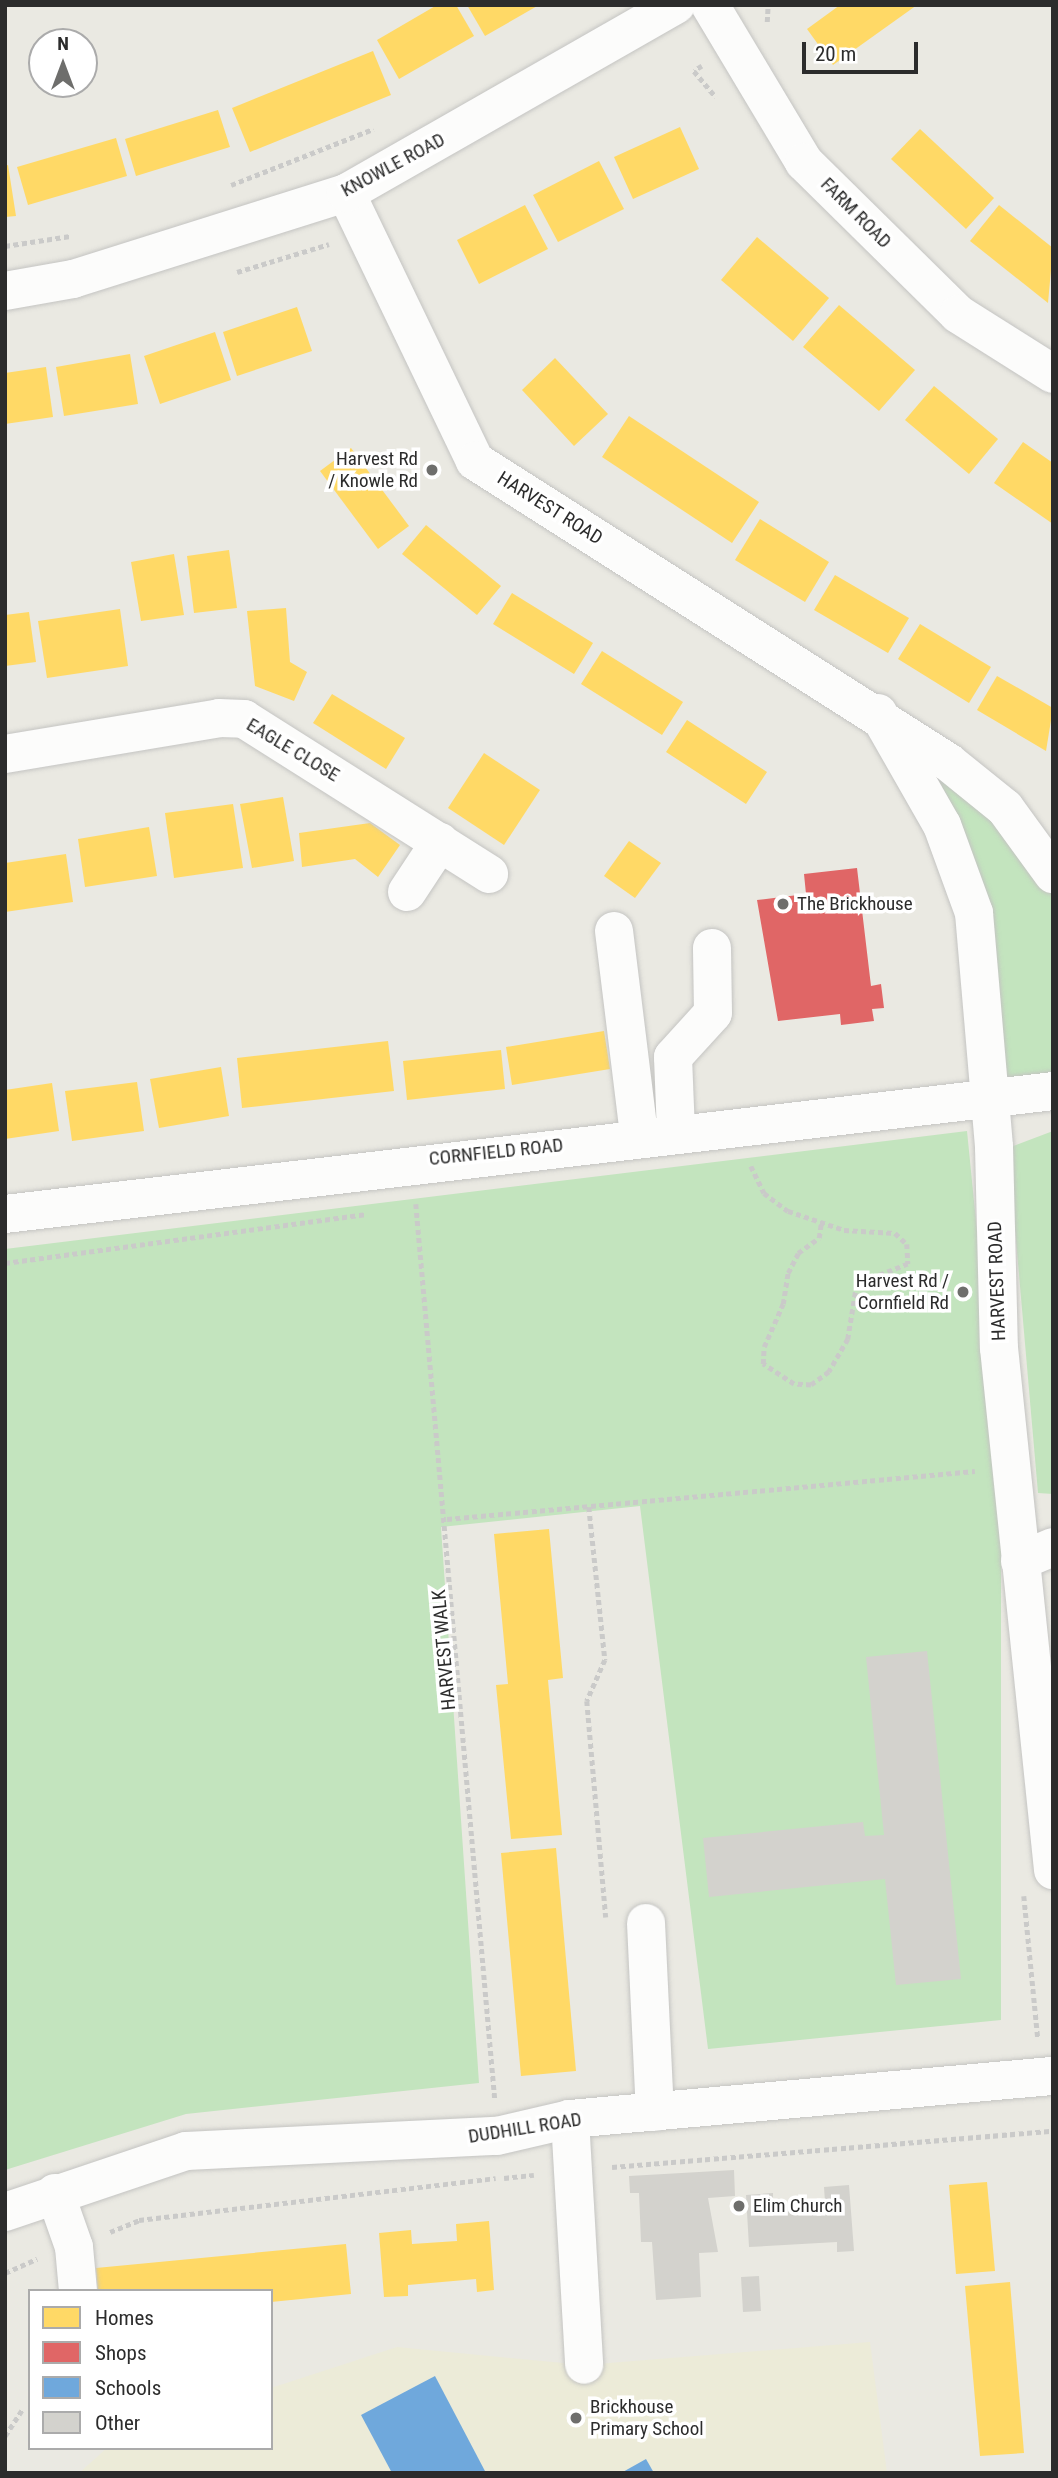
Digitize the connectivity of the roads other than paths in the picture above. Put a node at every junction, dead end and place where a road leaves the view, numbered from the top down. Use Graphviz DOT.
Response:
graph roads {
  1 [pos="676,5"];
  2 [pos="710,5"];
  3 [pos="346,192"];
  4 [pos="5,291"];
  5 [pos="1053,374"];
  6 [pos="878,713"];
  7 [pos="5,754"];
  8 [pos="440,842"];
  9 [pos="489,874"];
  10 [pos="1053,874"];
  11 [pos="407,892"];
  12 [pos="614,931"];
  13 [pos="712,948"];
  14 [pos="1053,1091"];
  15 [pos="988,1099"];
  16 [pos="658,1134"];
  17 [pos="5,1214"];
  18 [pos="1036,1554"];
  19 [pos="1042,1669"];
  20 [pos="1053,1870"];
  21 [pos="646,1923"];
  22 [pos="1053,2076"];
  23 [pos="655,2112"];
  24 [pos="570,2119"];
  25 [pos="55,2193"];
  26 [pos="5,2212"];
  27 [pos="79,2289"];
  28 [pos="584,2365"];
  1 -- 3 [label="street, KNOWLE ROAD"];
  2 -- 5 [label="street, FARM ROAD"];
  3 -- 4 [label="street, KNOWLE ROAD"];
  3 -- 6 [label="street, HARVEST ROAD"];
  6 -- 10 [label="street, HARVEST ROAD"];
  6 -- 15 [label="street, HARVEST ROAD"];
  7 -- 8 [label="street, EAGLE CLOSE"];
  8 -- 9 [label="street, EAGLE CLOSE"];
  8 -- 11 [label="street"];
  12 -- 16 [label="street"];
  13 -- 16 [label="street"];
  14 -- 15 [label="street, CORNFIELD ROAD"];
  15 -- 16 [label="street, CORNFIELD ROAD"];
  15 -- 18 [label="street, HARVEST ROAD"];
  16 -- 17 [label="street, CORNFIELD ROAD"];
  18 -- 19 [label="street, HARVEST ROAD"];
  19 -- 20 [label="street, HARVEST ROAD"];
  21 -- 23 [label="street"];
  22 -- 23 [label="street, DUDHILL ROAD"];
  23 -- 24 [label="street, DUDHILL ROAD"];
  24 -- 25 [label="street, DUDHILL ROAD"];
  24 -- 28 [label="street"];
  25 -- 26 [label="street, DUDHILL ROAD"];
  25 -- 27 [label="street"];
}
